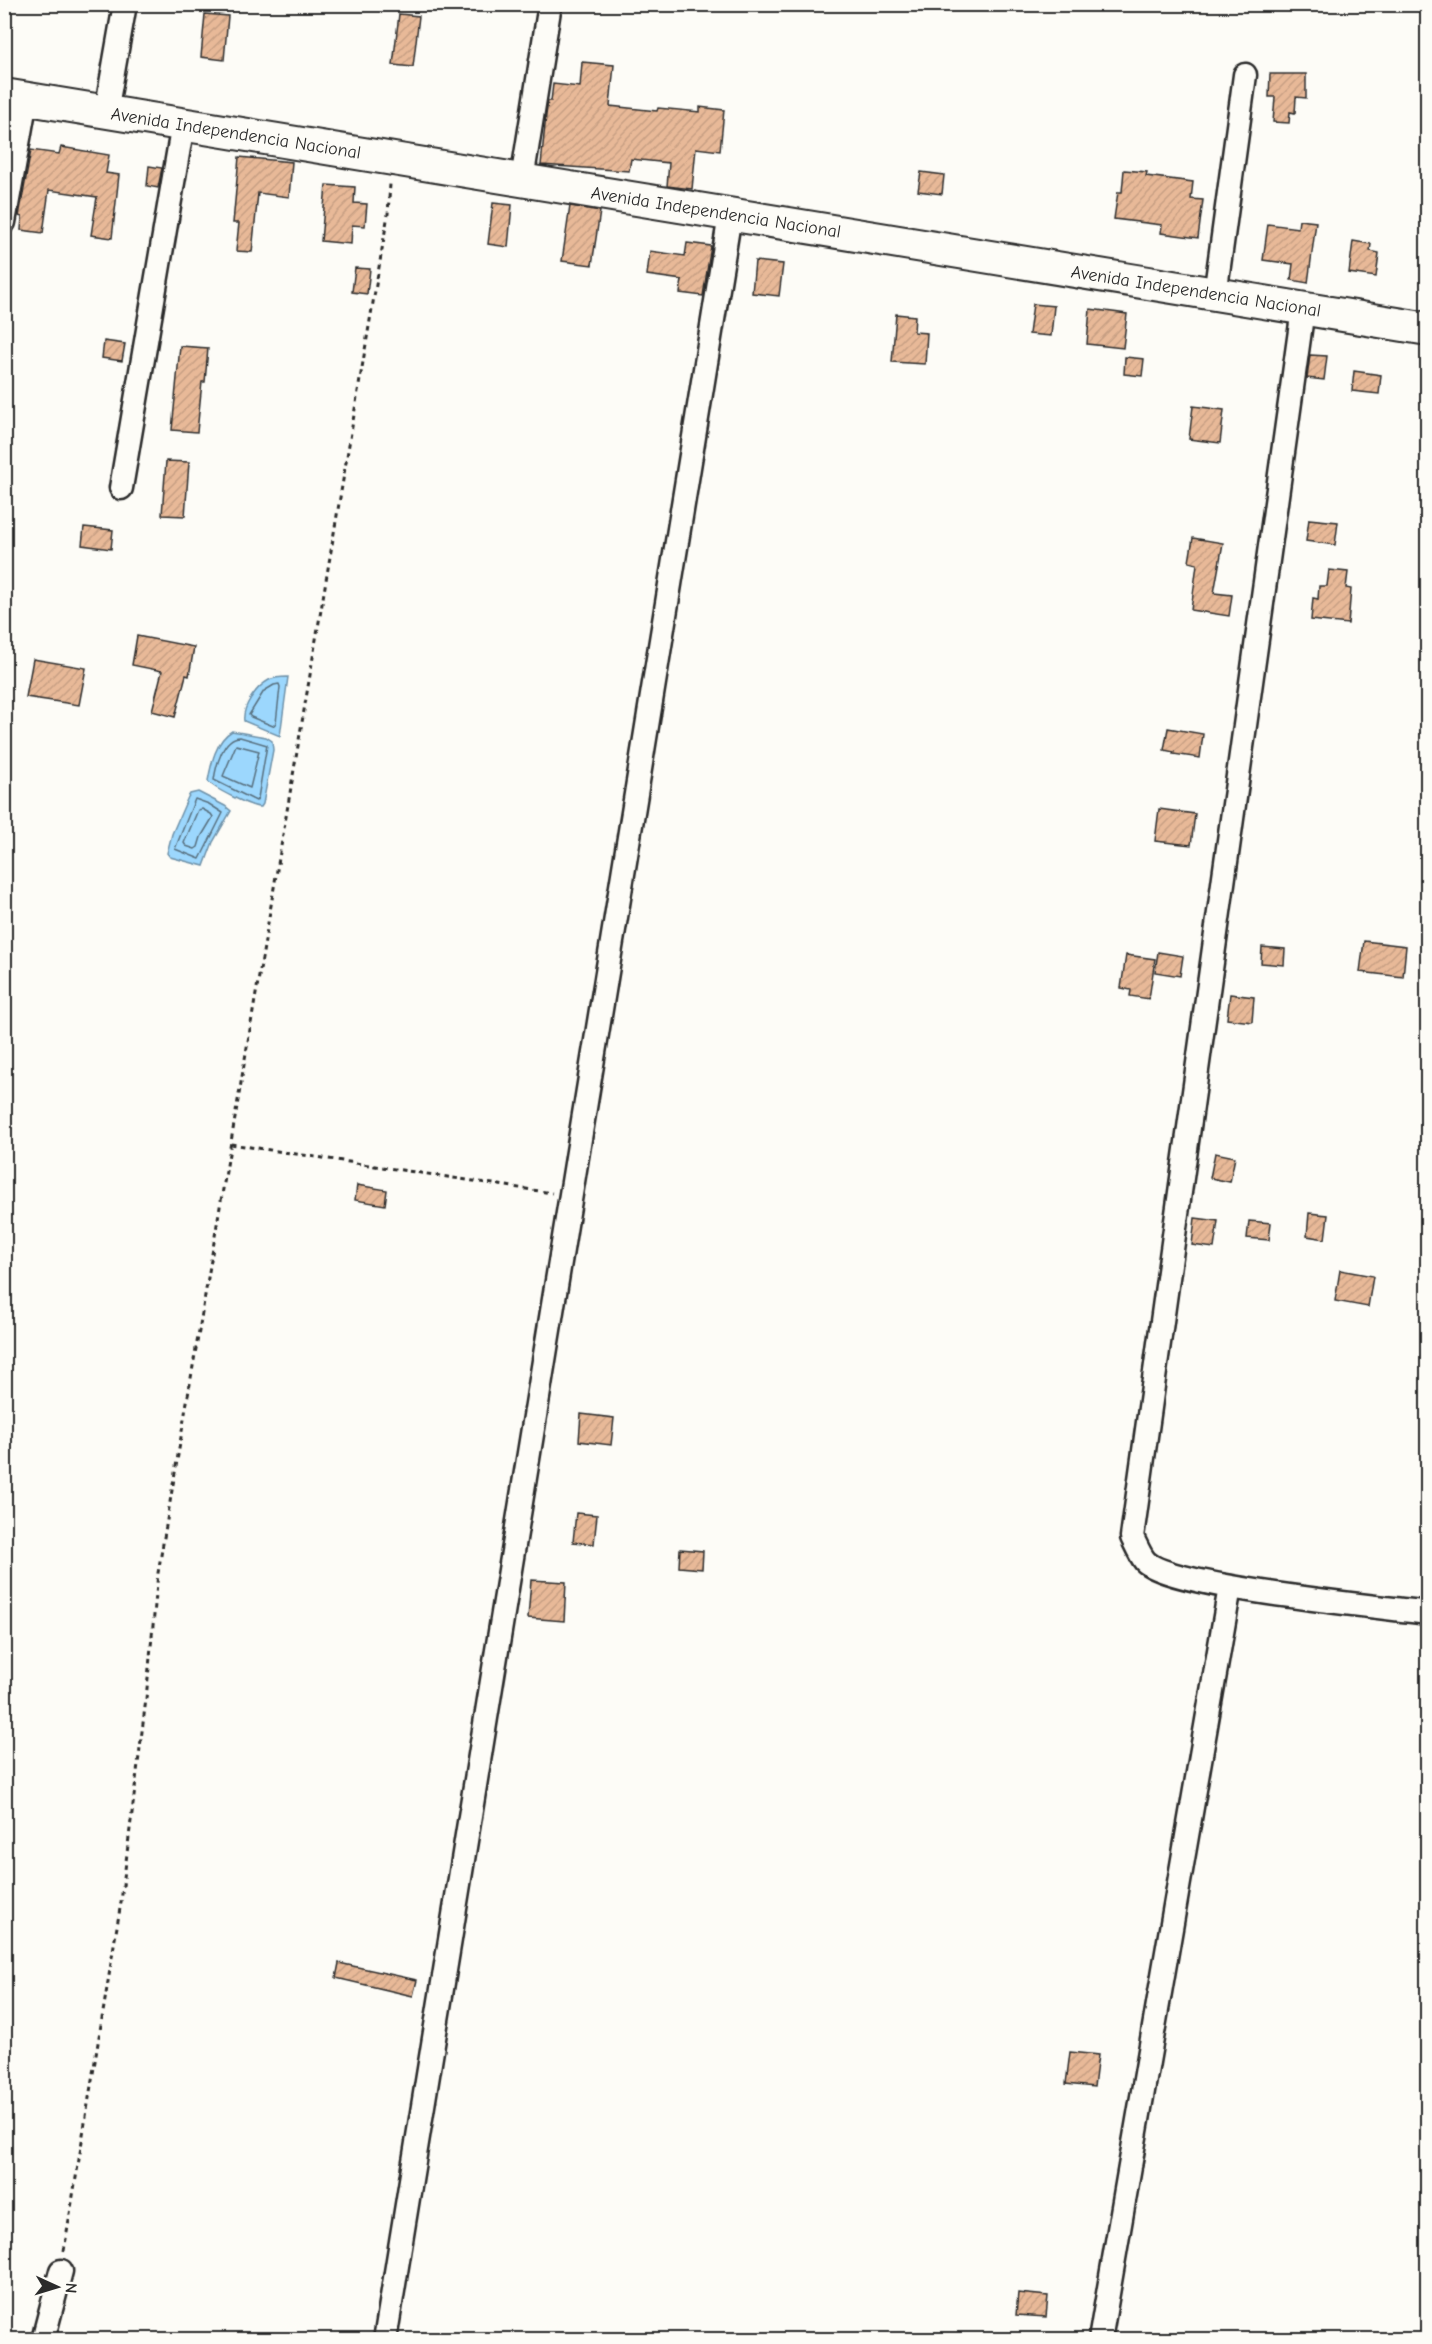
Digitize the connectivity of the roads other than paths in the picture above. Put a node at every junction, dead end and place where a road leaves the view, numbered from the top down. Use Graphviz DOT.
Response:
graph roads {
  1 [pos="125,4"];
  2 [pos="550,4"];
  3 [pos="1245,75"];
  4 [pos="15,97"];
  5 [pos="106,112"];
  6 [pos="183,124"];
  7 [pos="522,180"];
  8 [pos="730,215"];
  9 [pos="4,222"];
  10 [pos="1215,295"];
  11 [pos="1303,309"];
  12 [pos="1428,329"];
  13 [pos="121,488"];
  14 [pos="1230,1587"];
  15 [pos="1428,1613"];
  16 [pos="60,2271"];
  17 [pos="44,2340"];
  18 [pos="385,2340"];
  19 [pos="1100,2340"];
  1 -- 5 [label="street"];
  2 -- 7 [label="street"];
  3 -- 10 [label="street"];
  4 -- 5 [label="main road, Avenida Independencia Nacional"];
  4 -- 9 [label="street"];
  5 -- 6 [label="main road, Avenida Independencia Nacional"];
  6 -- 7 [label="main road, Avenida Independencia Nacional"];
  6 -- 13 [label="street"];
  7 -- 8 [label="main road, Avenida Independencia Nacional"];
  8 -- 10 [label="main road, Avenida Independencia Nacional"];
  8 -- 18 [label="street"];
  10 -- 11 [label="main road, Avenida Independencia Nacional"];
  11 -- 12 [label="main road, Avenida Independencia Nacional"];
  11 -- 14 [label="street"];
  14 -- 15 [label="street"];
  14 -- 19 [label="street"];
  16 -- 17 [label="street"];
}
